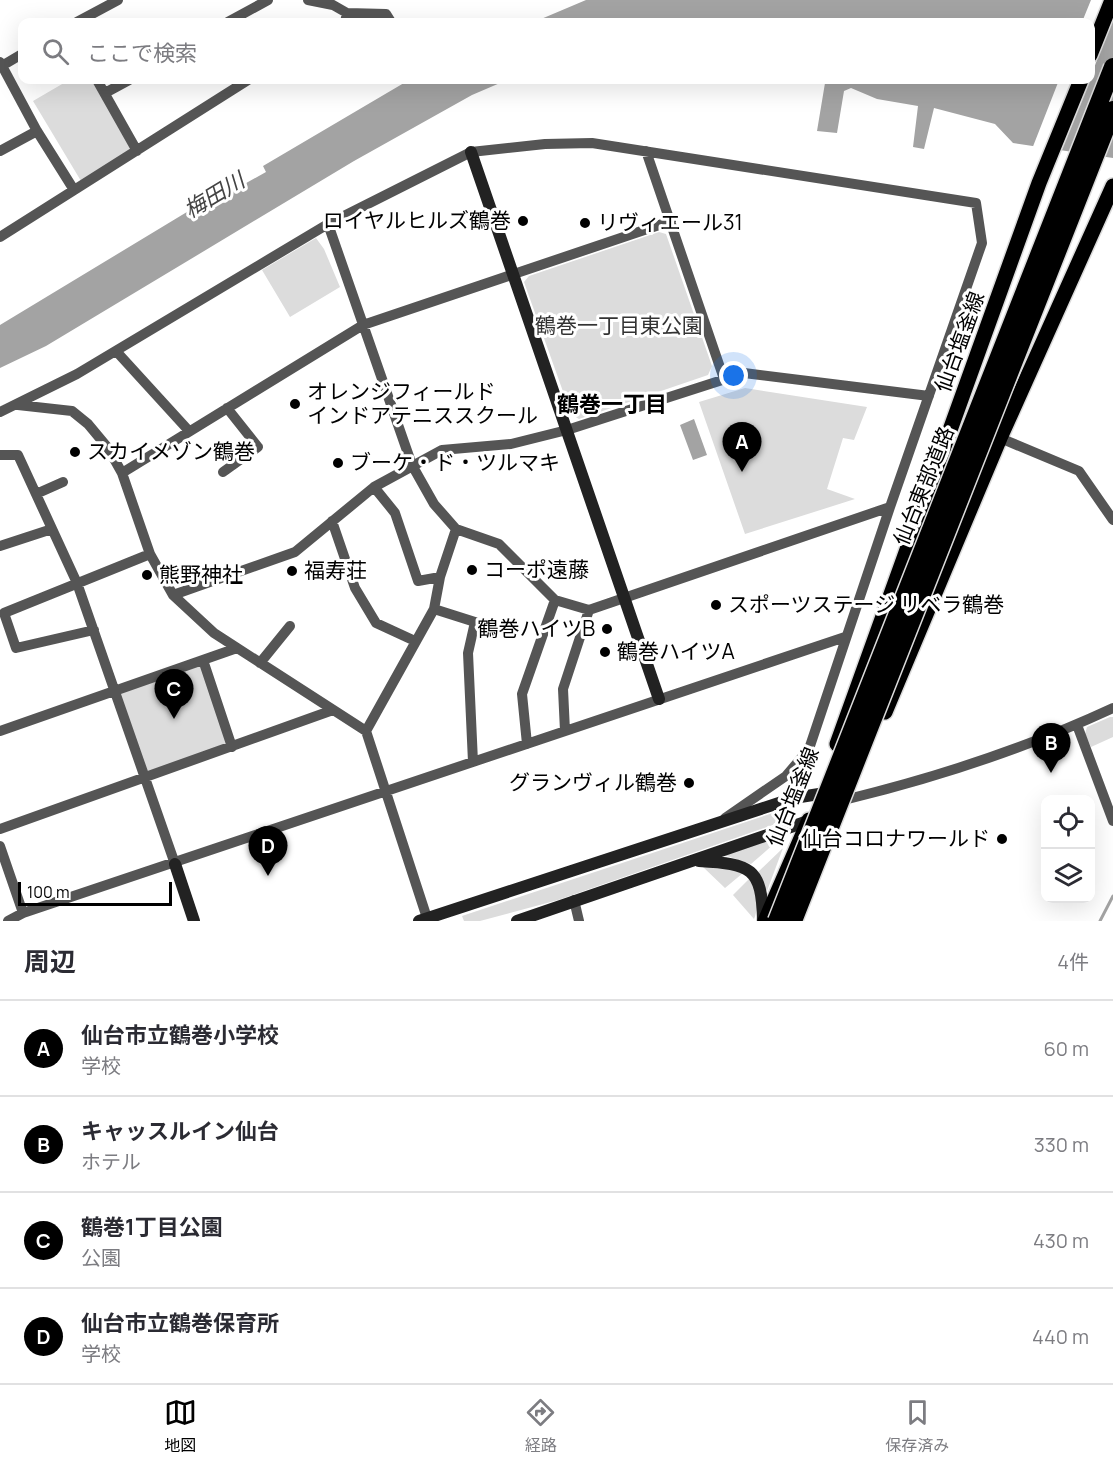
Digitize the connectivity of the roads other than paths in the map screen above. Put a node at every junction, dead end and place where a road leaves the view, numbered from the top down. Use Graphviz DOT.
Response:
graph roads {
  1 [pos="118,0"];
  2 [pos="268,0"];
  3 [pos="308,0"];
  4 [pos="1112,0"];
  5 [pos="84,18"];
  6 [pos="235,18"];
  7 [pos="346,18"];
  8 [pos="388,18"];
  9 [pos="1095,42"];
  10 [pos="18,56"];
  11 [pos="1,65"];
  12 [pos="1113,67"];
  13 [pos="99,84"];
  14 [pos="122,84"];
  15 [pos="242,84"];
  16 [pos="1079,84"];
  17 [pos="105,93"];
  18 [pos="1113,110"];
  19 [pos="37,131"];
  20 [pos="0,151"];
  21 [pos="137,151"];
  22 [pos="646,151"];
  23 [pos="471,152"];
  24 [pos="74,190"];
  25 [pos="1111,190"];
  26 [pos="671,221"];
  27 [pos="328,224"];
  28 [pos="0,237"];
  29 [pos="514,274"];
  30 [pos="363,325"];
  31 [pos="116,351"];
  32 [pos="724,379"];
  33 [pos="930,396"];
  34 [pos="18,405"];
  35 [pos="227,408"];
  36 [pos="0,412"];
  37 [pos="567,430"];
  38 [pos="189,431"];
  39 [pos="1000,438"];
  40 [pos="0,455"];
  41 [pos="412,465"];
  42 [pos="223,472"];
  43 [pos="122,473"];
  44 [pos="63,482"];
  45 [pos="374,487"];
  46 [pos="36,494"];
  47 [pos="890,507"];
  48 [pos="1113,520"];
  49 [pos="332,521"];
  50 [pos="52,529"];
  51 [pos="456,529"];
  52 [pos="0,546"];
  53 [pos="150,554"];
  54 [pos="440,577"];
  55 [pos="77,583"];
  56 [pos="173,595"];
  57 [pos="625,599"];
  58 [pos="555,600"];
  59 [pos="434,609"];
  60 [pos="589,610"];
  61 [pos="290,626"];
  62 [pos="94,630"];
  63 [pos="845,637"];
  64 [pos="415,641"];
  65 [pos="237,648"];
  66 [pos="203,660"];
  67 [pos="260,663"];
  68 [pos="115,690"];
  69 [pos="659,699"];
  70 [pos="1113,708"];
  71 [pos="333,710"];
  72 [pos="1077,725"];
  73 [pos="0,731"];
  74 [pos="565,731"];
  75 [pos="366,732"];
  76 [pos="527,744"];
  77 [pos="232,747"];
  78 [pos="473,762"];
  79 [pos="146,777"];
  80 [pos="385,792"];
  81 [pos="819,794"];
  82 [pos="848,799"];
  83 [pos="721,820"];
  84 [pos="1113,820"];
  85 [pos="808,822"];
  86 [pos="0,830"];
  87 [pos="0,846"];
  88 [pos="693,861"];
  89 [pos="175,864"];
  90 [pos="574,900"];
  91 [pos="22,913"];
  92 [pos="425,920"];
  93 [pos="8,921"];
  94 [pos="194,921"];
  95 [pos="517,921"];
  96 [pos="579,921"];
  97 [pos="764,921"];
  98 [pos="777,921"];
  99 [pos="793,921"];
  100 [pos="803,921"];
  1 -- 5 [label="street"];
  2 -- 6 [label="street"];
  3 -- 7 [label="street"];
  4 -- 9 [label="main road"];
  7 -- 8 [label="street"];
  10 -- 11 [label="street"];
  11 -- 19 [label="street"];
  12 -- 98 [label="highway, 仙台東部道路, bridge"];
  13 -- 17 [label="street"];
  14 -- 17 [label="street"];
  15 -- 21 [label="street"];
  16 -- 81 [label="main road, 仙台塩釜線"];
  17 -- 21 [label="street"];
  18 -- 99 [label="highway, 仙台東部道路, bridge"];
  19 -- 20 [label="street"];
  19 -- 24 [label="street"];
  21 -- 24 [label="street"];
  22 -- 23 [label="street"];
  22 -- 26 [label="street"];
  22 -- 33 [label="street"];
  23 -- 27 [label="street"];
  23 -- 29 [label="street"];
  24 -- 28 [label="street"];
  25 -- 39 [label="main road"];
  26 -- 29 [label="street"];
  26 -- 32 [label="street"];
  27 -- 30 [label="street"];
  27 -- 31 [label="street"];
  29 -- 30 [label="street"];
  29 -- 37 [label="street"];
  30 -- 35 [label="street"];
  30 -- 41 [label="street"];
  31 -- 34 [label="street"];
  31 -- 38 [label="street"];
  32 -- 33 [label="street"];
  32 -- 37 [label="street"];
  33 -- 47 [label="street"];
  34 -- 36 [label="street"];
  34 -- 43 [label="street"];
  35 -- 38 [label="street"];
  35 -- 42 [label="street"];
  37 -- 41 [label="street"];
  37 -- 57 [label="street"];
  38 -- 43 [label="street"];
  39 -- 48 [label="street"];
  39 -- 82 [label="main road"];
  40 -- 46 [label="street"];
  41 -- 45 [label="street"];
  41 -- 51 [label="street"];
  43 -- 53 [label="street"];
  44 -- 46 [label="street"];
  45 -- 49 [label="street"];
  45 -- 54 [label="street"];
  46 -- 50 [label="street"];
  47 -- 57 [label="street"];
  47 -- 63 [label="street"];
  49 -- 56 [label="street"];
  49 -- 64 [label="street"];
  50 -- 52 [label="street"];
  50 -- 55 [label="street"];
  51 -- 54 [label="street"];
  51 -- 58 [label="street"];
  53 -- 55 [label="street"];
  53 -- 56 [label="street"];
  54 -- 59 [label="street"];
  55 -- 62 [label="street"];
  55 -- 62 [label="street"];
  56 -- 65 [label="street"];
  57 -- 60 [label="street"];
  57 -- 69 [label="street"];
  58 -- 60 [label="street"];
  58 -- 76 [label="street"];
  59 -- 64 [label="street"];
  59 -- 78 [label="street"];
  60 -- 74 [label="street"];
  61 -- 67 [label="street"];
  62 -- 68 [label="street"];
  63 -- 69 [label="street"];
  63 -- 83 [label="street"];
  64 -- 75 [label="street"];
  65 -- 66 [label="street"];
  65 -- 67 [label="street"];
  66 -- 68 [label="street"];
  66 -- 77 [label="street"];
  67 -- 71 [label="street"];
  68 -- 73 [label="street"];
  68 -- 79 [label="street"];
  69 -- 74 [label="street"];
  70 -- 72 [label="street"];
  71 -- 75 [label="street"];
  71 -- 77 [label="street"];
  72 -- 82 [label="street"];
  72 -- 84 [label="street"];
  74 -- 76 [label="street"];
  75 -- 80 [label="street"];
  76 -- 78 [label="street"];
  77 -- 79 [label="street"];
  78 -- 80 [label="street"];
  79 -- 86 [label="street"];
  79 -- 89 [label="street"];
  80 -- 89 [label="street"];
  80 -- 92 [label="street"];
  81 -- 82 [label="street"];
  81 -- 83 [label="street"];
  81 -- 85 [label="main road, 仙台塩釜線"];
  82 -- 85 [label="street"];
  82 -- 100 [label="main road"];
  83 -- 92 [label="street"];
  85 -- 88 [label="street"];
  85 -- 97 [label="main road, 仙台塩釜線"];
  87 -- 91 [label="street"];
  88 -- 90 [label="street"];
  88 -- 97 [label="street"];
  89 -- 91 [label="street"];
  89 -- 94 [label="street"];
  90 -- 95 [label="street"];
  90 -- 96 [label="street"];
  91 -- 93 [label="street"];
}
